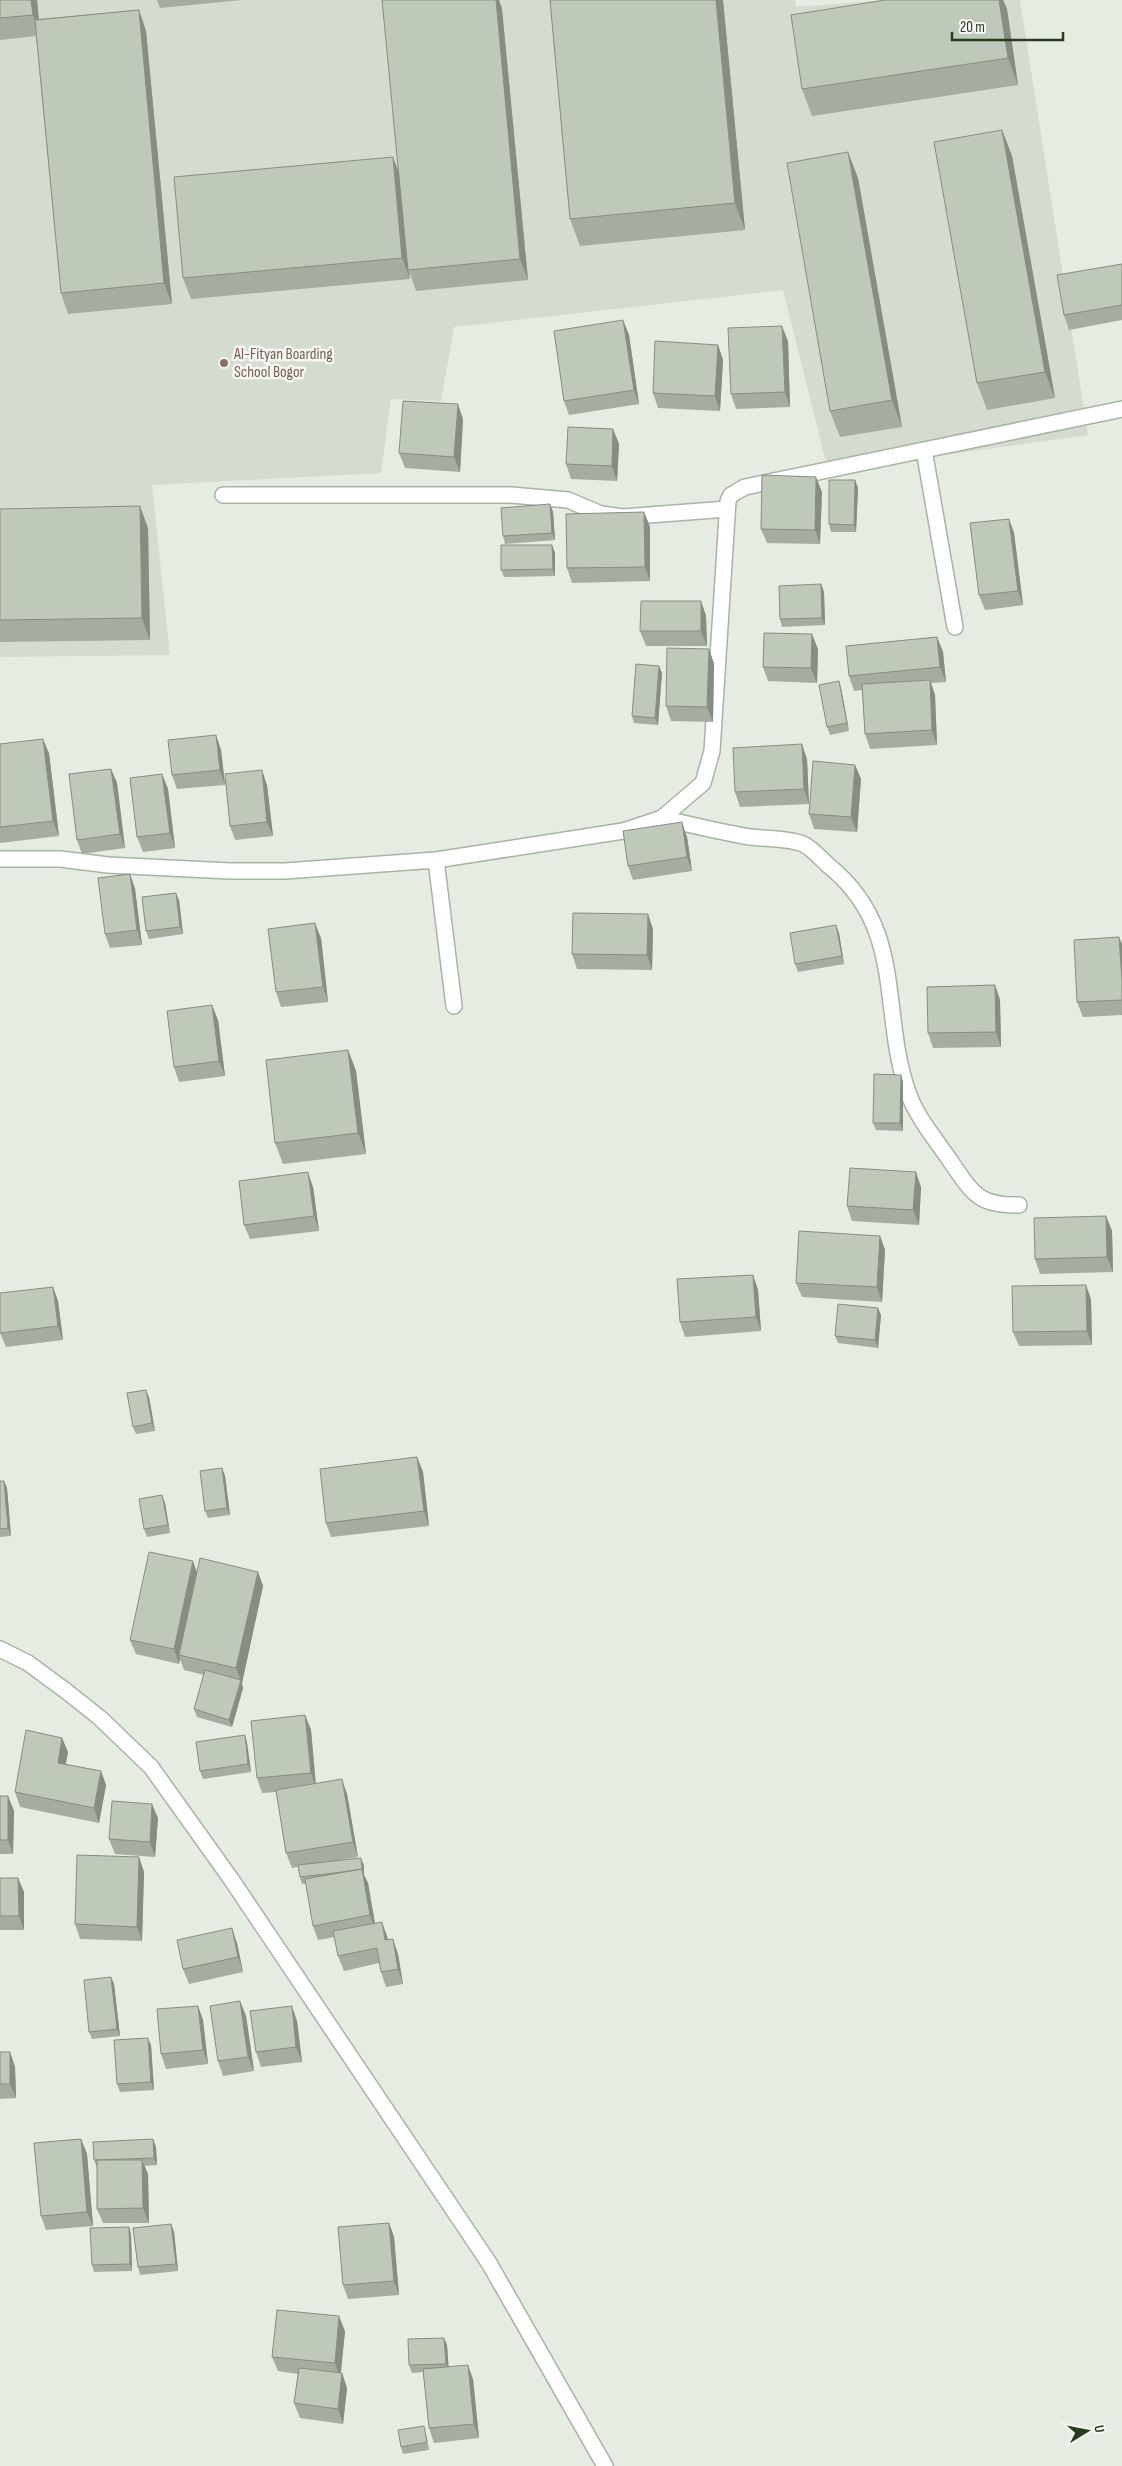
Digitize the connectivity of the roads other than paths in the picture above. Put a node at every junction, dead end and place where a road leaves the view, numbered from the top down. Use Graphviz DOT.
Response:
graph roads {
  1 [pos="1122,408"];
  2 [pos="924,450"];
  3 [pos="222,495"];
  4 [pos="728,509"];
  5 [pos="955,627"];
  6 [pos="662,818"];
  7 [pos="0,859"];
  8 [pos="436,860"];
  9 [pos="454,1006"];
  10 [pos="1019,1205"];
  11 [pos="0,1649"];
  12 [pos="605,2466"];
  1 -- 2 [label="street"];
  2 -- 4 [label="street"];
  2 -- 5 [label="street"];
  3 -- 4 [label="street"];
  4 -- 6 [label="street"];
  6 -- 8 [label="street"];
  6 -- 10 [label="street"];
  7 -- 8 [label="street"];
  8 -- 9 [label="street"];
  11 -- 12 [label="street"];
}
